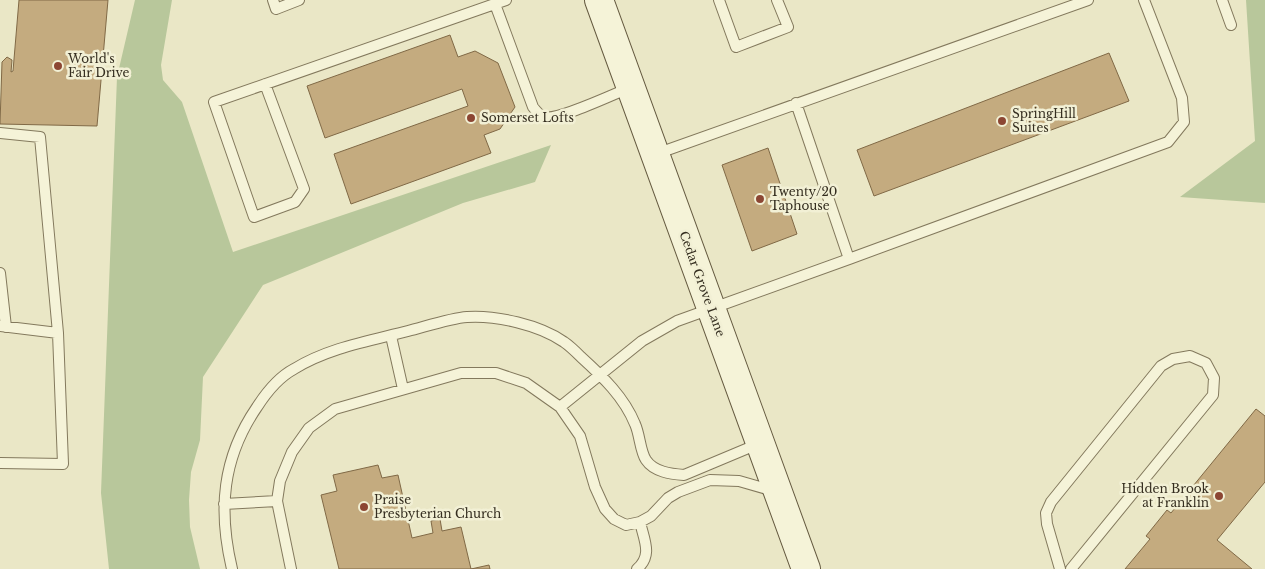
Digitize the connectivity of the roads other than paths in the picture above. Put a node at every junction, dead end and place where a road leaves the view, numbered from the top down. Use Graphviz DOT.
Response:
graph roads {
  1 [pos="273,0"];
  2 [pos="299,0"];
  3 [pos="506,0"];
  4 [pos="599,0"];
  5 [pos="719,0"];
  6 [pos="778,0"];
  7 [pos="1088,0"];
  8 [pos="1144,0"];
  9 [pos="1222,0"];
  10 [pos="495,4"];
  11 [pos="1231,25"];
  12 [pos="265,84"];
  13 [pos="631,87"];
  14 [pos="796,104"];
  15 [pos="0,133"];
  16 [pos="655,154"];
  17 [pos="849,259"];
  18 [pos="0,273"];
  19 [pos="711,308"];
  20 [pos="3,327"];
  21 [pos="58,332"];
  22 [pos="391,336"];
  23 [pos="601,375"];
  24 [pos="403,389"];
  25 [pos="560,407"];
  26 [pos="760,443"];
  27 [pos="0,463"];
  28 [pos="778,492"];
  29 [pos="277,501"];
  30 [pos="224,504"];
  31 [pos="640,522"];
  32 [pos="232,569"];
  33 [pos="291,569"];
  34 [pos="637,569"];
  35 [pos="806,569"];
  36 [pos="1060,569"];
  37 [pos="1071,569"];
  1 -- 2 [label="lane"];
  3 -- 10 [label="lane"];
  4 -- 13 [label="main road, Cedar Grove Lane"];
  5 -- 6 [label="lane"];
  7 -- 14 [label="lane"];
  8 -- 17 [label="lane"];
  9 -- 11 [label="lane"];
  10 -- 12 [label="lane"];
  10 -- 13 [label="lane"];
  12 -- 12 [label="lane"];
  13 -- 16 [label="main road, Cedar Grove Lane"];
  14 -- 16 [label="lane"];
  14 -- 17 [label="lane"];
  15 -- 21 [label="lane"];
  16 -- 19 [label="main road, Cedar Grove Lane"];
  17 -- 19 [label="lane"];
  18 -- 20 [label="lane"];
  19 -- 23 [label="lane"];
  19 -- 26 [label="main road, Cedar Grove Lane"];
  20 -- 21 [label="lane"];
  21 -- 27 [label="lane"];
  22 -- 23 [label="lane"];
  22 -- 24 [label="lane"];
  22 -- 30 [label="lane"];
  23 -- 25 [label="lane"];
  23 -- 26 [label="lane"];
  24 -- 25 [label="lane"];
  24 -- 29 [label="lane"];
  25 -- 31 [label="lane"];
  26 -- 28 [label="main road, Cedar Grove Lane"];
  28 -- 31 [label="lane"];
  28 -- 35 [label="main road, Cedar Grove Lane"];
  29 -- 30 [label="lane"];
  29 -- 33 [label="lane"];
  30 -- 32 [label="lane"];
  31 -- 34 [label="lane"];
  36 -- 37 [label="lane"];
}
